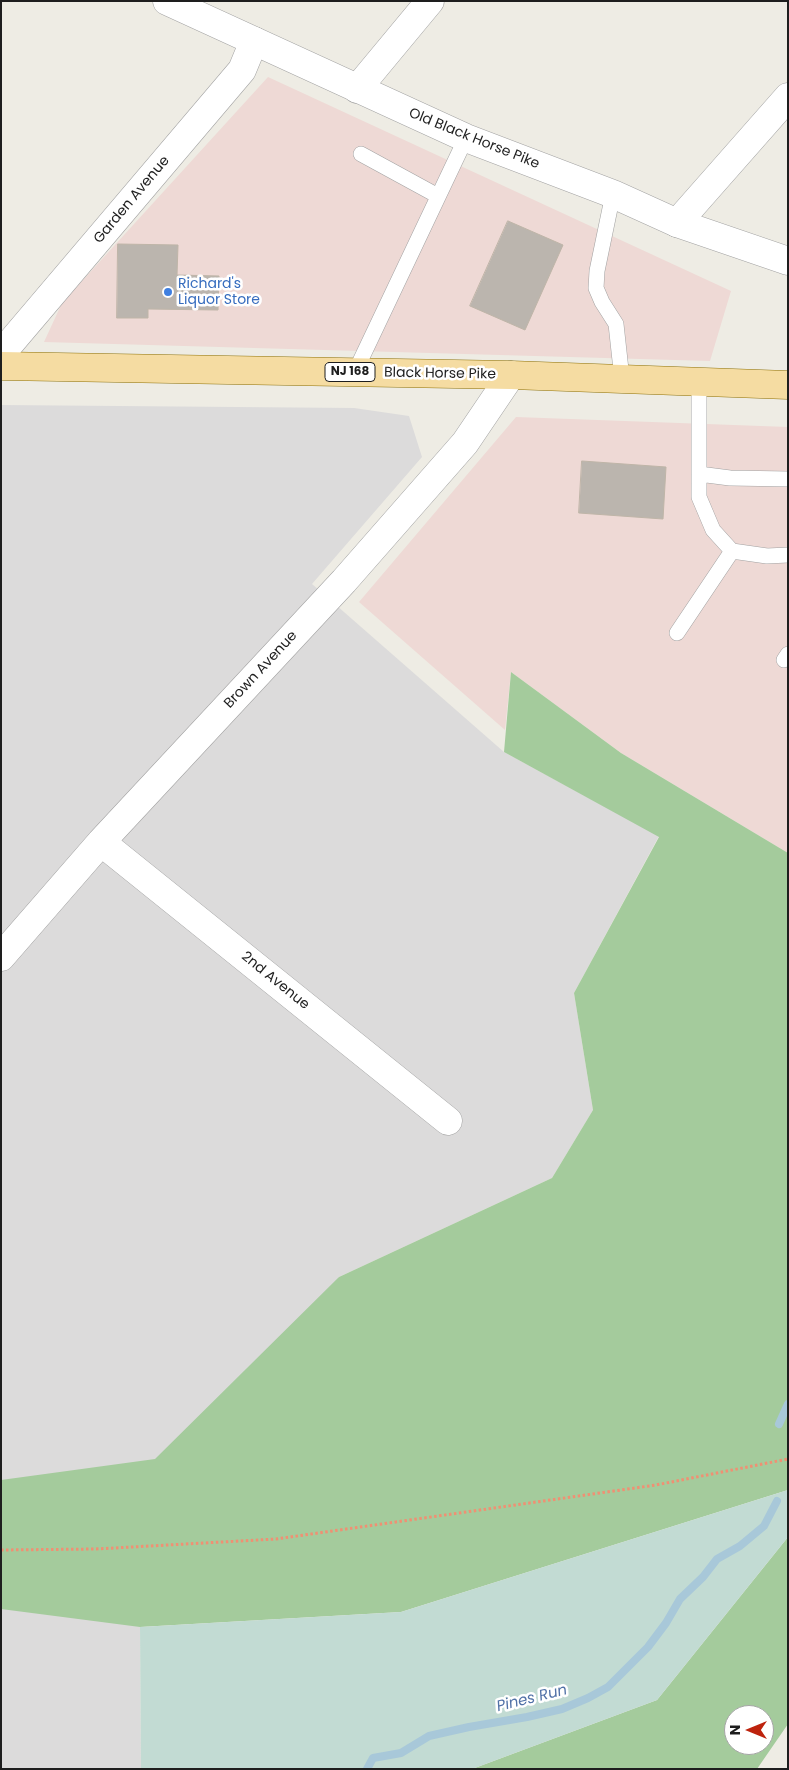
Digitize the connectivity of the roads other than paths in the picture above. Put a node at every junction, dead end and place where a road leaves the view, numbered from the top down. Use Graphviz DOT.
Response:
graph roads {
  1 [pos="167,1"];
  2 [pos="430,1"];
  3 [pos="254,41"];
  4 [pos="357,89"];
  5 [pos="788,97"];
  6 [pos="466,138"];
  7 [pos="360,154"];
  8 [pos="613,194"];
  9 [pos="438,196"];
  10 [pos="677,222"];
  11 [pos="788,261"];
  12 [pos="1,354"];
  13 [pos="1,366"];
  14 [pos="355,372"];
  15 [pos="511,375"];
  16 [pos="622,379"];
  17 [pos="699,382"];
  18 [pos="788,385"];
  19 [pos="699,474"];
  20 [pos="788,479"];
  21 [pos="732,551"];
  22 [pos="788,554"];
  23 [pos="677,633"];
  24 [pos="102,842"];
  25 [pos="1,957"];
  26 [pos="448,1120"];
  1 -- 3 [label="street, Old Black Horse Pike"];
  2 -- 4 [label="street"];
  3 -- 4 [label="street, Old Black Horse Pike"];
  3 -- 12 [label="street, Garden Avenue"];
  4 -- 6 [label="street, Old Black Horse Pike"];
  5 -- 10 [label="street"];
  6 -- 8 [label="street, Old Black Horse Pike"];
  6 -- 9 [label="lane"];
  7 -- 9 [label="lane"];
  8 -- 10 [label="street, Old Black Horse Pike"];
  8 -- 16 [label="lane"];
  9 -- 14 [label="lane"];
  10 -- 11 [label="street, Old Black Horse Pike"];
  13 -- 14 [label="main road, Black Horse Pike / NJ 168"];
  14 -- 15 [label="main road, Black Horse Pike / NJ 168"];
  15 -- 16 [label="main road, Black Horse Pike / NJ 168"];
  15 -- 24 [label="street, Brown Avenue"];
  16 -- 17 [label="main road, Black Horse Pike / NJ 168"];
  17 -- 18 [label="main road, Black Horse Pike / NJ 168"];
  17 -- 19 [label="lane"];
  19 -- 20 [label="lane"];
  19 -- 21 [label="lane"];
  21 -- 22 [label="lane"];
  21 -- 23 [label="lane"];
  24 -- 25 [label="street, Brown Avenue"];
  24 -- 26 [label="street, 2nd Avenue"];
}
